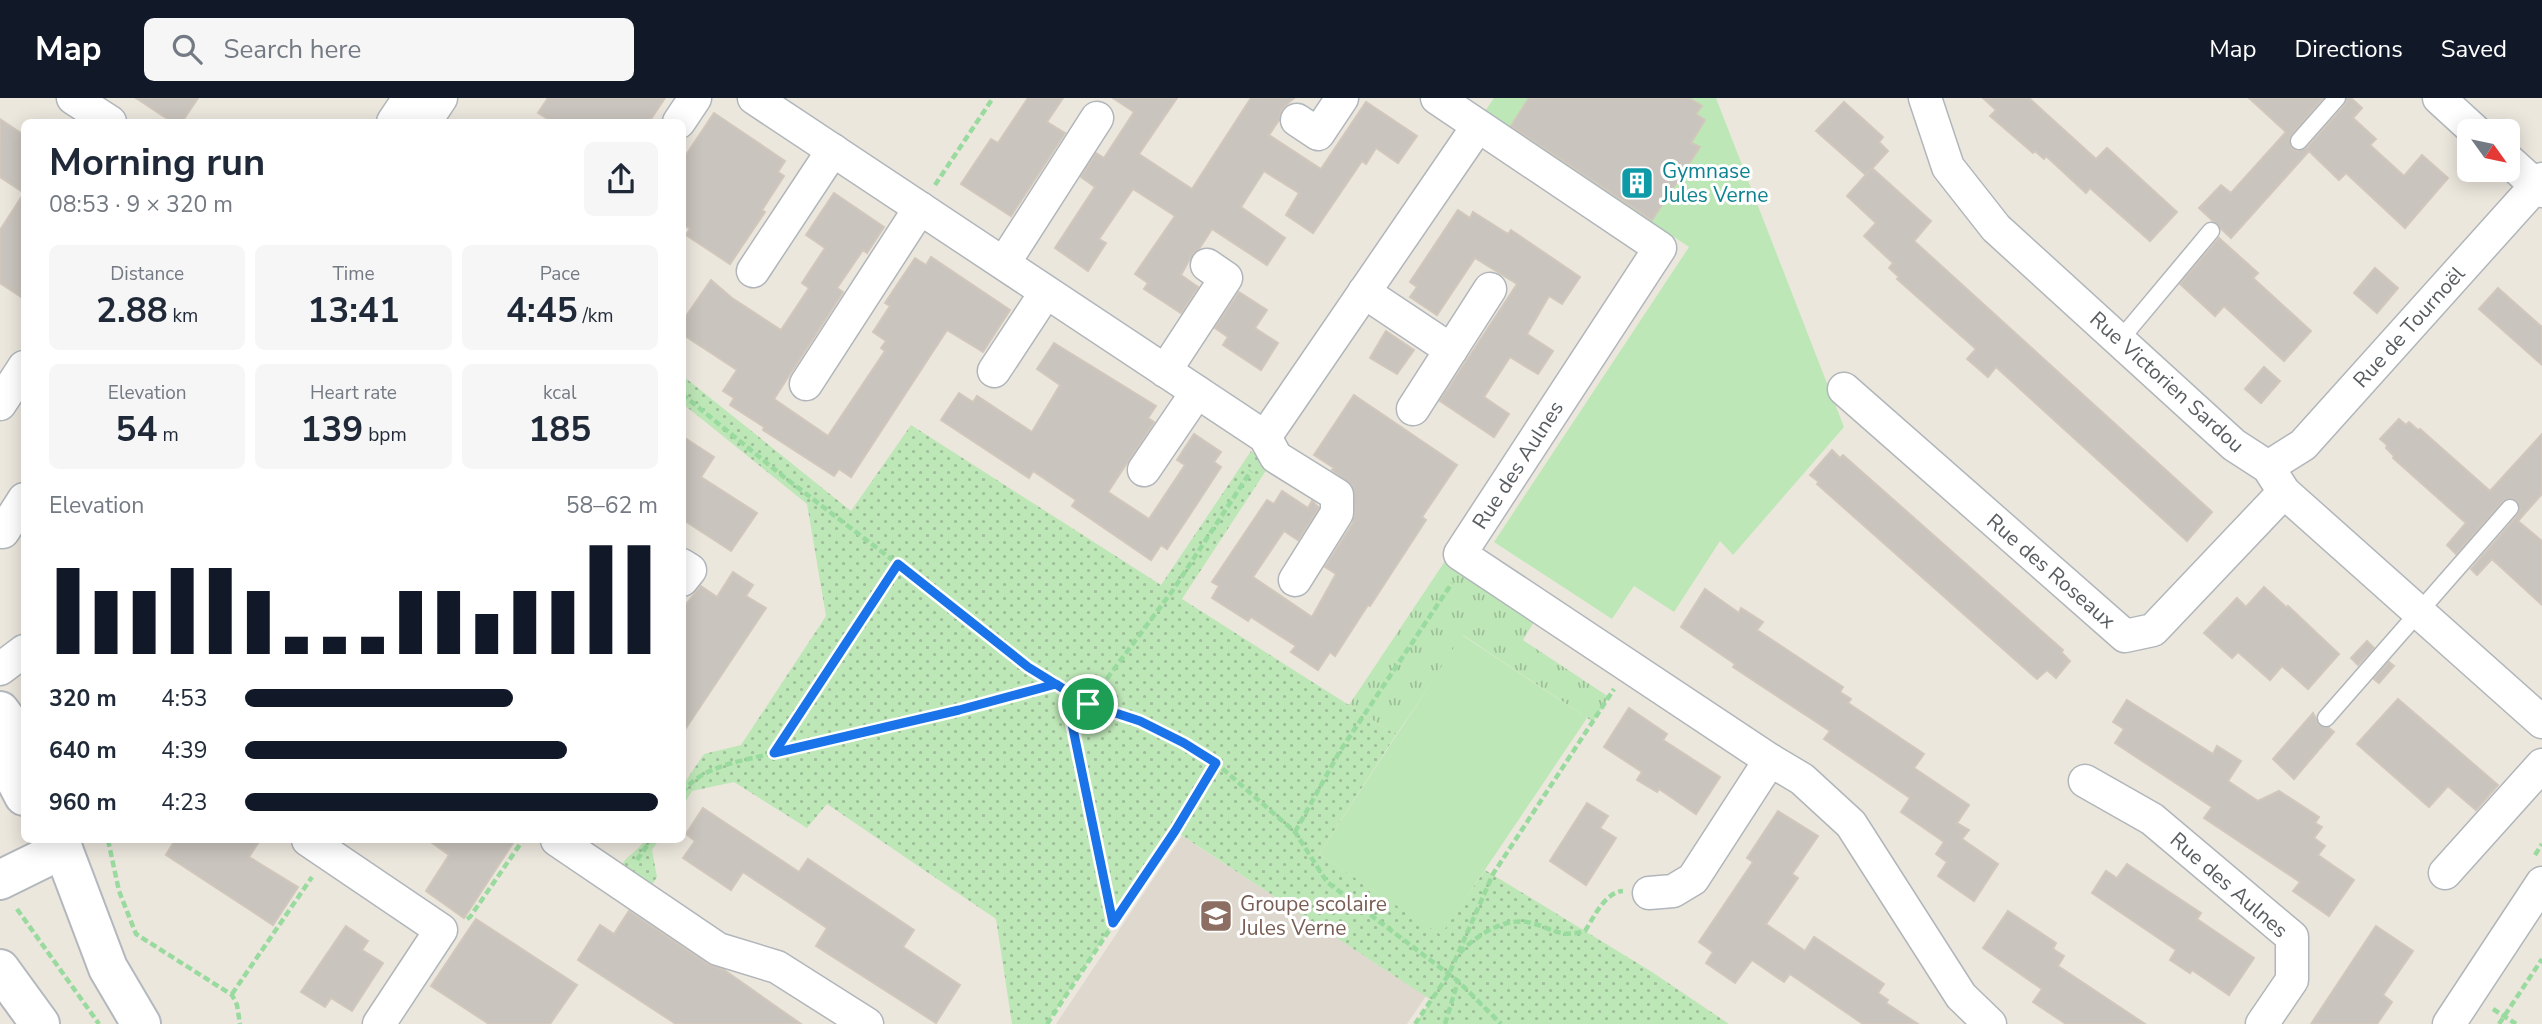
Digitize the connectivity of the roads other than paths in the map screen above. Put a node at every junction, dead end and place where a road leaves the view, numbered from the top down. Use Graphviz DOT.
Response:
graph roads {
  1 [pos="73,98"];
  2 [pos="409,98"];
  3 [pos="441,98"];
  4 [pos="695,98"];
  5 [pos="754,98"];
  6 [pos="1342,98"];
  7 [pos="1437,98"];
  8 [pos="1925,98"];
  9 [pos="2337,98"];
  10 [pos="2439,98"];
  11 [pos="1097,118"];
  12 [pos="105,119"];
  13 [pos="395,119"];
  14 [pos="427,119"];
  15 [pos="681,119"];
  16 [pos="2462,119"];
  17 [pos="1297,120"];
  18 [pos="1478,126"];
  19 [pos="2299,141"];
  20 [pos="832,150"];
  21 [pos="2520,169"];
  22 [pos="2540,185"];
  23 [pos="920,208"];
  24 [pos="2211,231"];
  25 [pos="1004,263"];
  26 [pos="1207,265"];
  27 [pos="753,271"];
  28 [pos="1490,289"];
  29 [pos="1046,292"];
  30 [pos="1364,292"];
  31 [pos="2119,341"];
  32 [pos="1451,350"];
  33 [pos="994,371"];
  34 [pos="1165,371"];
  35 [pos="21,372"];
  36 [pos="806,384"];
  37 [pos="1844,389"];
  38 [pos="1196,392"];
  39 [pos="0,404"];
  40 [pos="1413,409"];
  41 [pos="1267,440"];
  42 [pos="1144,470"];
  43 [pos="2276,479"];
  44 [pos="21,507"];
  45 [pos="2510,508"];
  46 [pos="9,537"];
  47 [pos="1295,580"];
  48 [pos="2420,612"];
  49 [pos="21,653"];
  50 [pos="0,669"];
  51 [pos="0,711"];
  52 [pos="2326,718"];
  53 [pos="2542,722"];
  54 [pos="21,740"];
  55 [pos="0,751"];
  56 [pos="1770,760"];
  57 [pos="2542,765"];
  58 [pos="2085,781"];
  59 [pos="21,790"];
  60 [pos="60,843"];
  61 [pos="561,843"];
  62 [pos="318,847"];
  63 [pos="2445,873"];
  64 [pos="2542,884"];
  65 [pos="5,890"];
  66 [pos="1649,893"];
  67 [pos="0,969"];
  68 [pos="40,1024"];
  69 [pos="141,1024"];
  70 [pos="379,1024"];
  71 [pos="867,1024"];
  72 [pos="1990,1024"];
  73 [pos="2262,1024"];
  74 [pos="2449,1024"];
  1 -- 12 [label="street"];
  2 -- 13 [label="street"];
  3 -- 14 [label="street"];
  4 -- 15 [label="street"];
  5 -- 20 [label="street"];
  6 -- 17 [label="street"];
  7 -- 18 [label="street"];
  8 -- 31 [label="street, Rue Victorien Sardou"];
  9 -- 19 [label="lane"];
  10 -- 16 [label="street"];
  11 -- 25 [label="street"];
  18 -- 30 [label="street"];
  18 -- 56 [label="street, Rue des Aulnes"];
  20 -- 23 [label="street"];
  20 -- 27 [label="street"];
  21 -- 22 [label="street"];
  22 -- 43 [label="street, Rue de Tournoël"];
  23 -- 25 [label="street"];
  23 -- 36 [label="street"];
  24 -- 31 [label="lane"];
  25 -- 29 [label="street"];
  26 -- 34 [label="street"];
  28 -- 32 [label="street"];
  29 -- 33 [label="street"];
  29 -- 34 [label="street"];
  30 -- 32 [label="street"];
  30 -- 41 [label="street"];
  31 -- 43 [label="street, Rue Victorien Sardou"];
  32 -- 40 [label="street"];
  34 -- 38 [label="street"];
  35 -- 39 [label="street"];
  37 -- 43 [label="street, Rue des Roseaux"];
  38 -- 41 [label="street"];
  38 -- 42 [label="street"];
  41 -- 47 [label="street"];
  43 -- 48 [label="street, Rue Victorien Sardou"];
  44 -- 46 [label="street"];
  45 -- 48 [label="lane"];
  48 -- 52 [label="lane"];
  48 -- 53 [label="street, Rue Victorien Sardou"];
  49 -- 50 [label="street"];
  51 -- 54 [label="main road"];
  55 -- 59 [label="main road"];
  56 -- 66 [label="street"];
  56 -- 72 [label="street"];
  57 -- 63 [label="street"];
  58 -- 73 [label="street, Rue des Aulnes"];
  60 -- 65 [label="main road"];
  60 -- 69 [label="main road"];
  61 -- 71 [label="street"];
  62 -- 70 [label="street"];
  64 -- 74 [label="street"];
  67 -- 68 [label="main road"];
}
